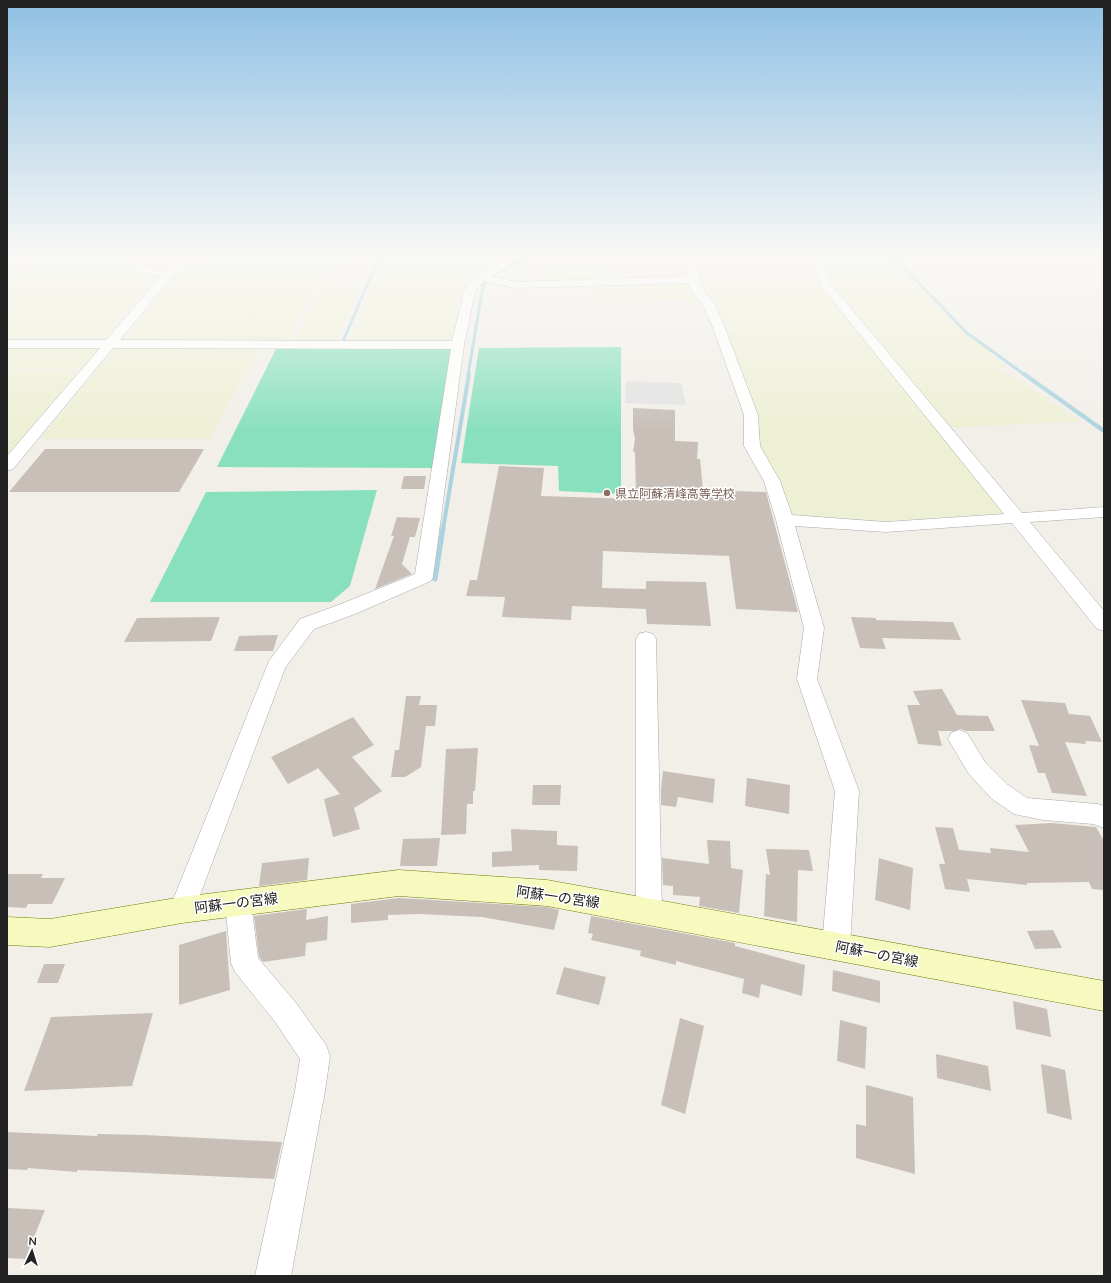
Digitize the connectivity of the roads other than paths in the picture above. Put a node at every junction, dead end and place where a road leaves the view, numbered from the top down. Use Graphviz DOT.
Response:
graph roads {
  1 [pos="137,313"];
  2 [pos="465,313"];
  3 [pos="712,313"];
  4 [pos="848,313"];
  5 [pos="7,344"];
  6 [pos="111,344"];
  7 [pos="458,346"];
  8 [pos="7,466"];
  9 [pos="1104,512"];
  10 [pos="1017,518"];
  11 [pos="786,520"];
  12 [pos="1104,624"];
  13 [pos="646,639"];
  14 [pos="959,739"];
  15 [pos="1104,818"];
  16 [pos="238,903"];
  17 [pos="182,910"];
  18 [pos="649,911"];
  19 [pos="7,931"];
  20 [pos="836,946"];
  21 [pos="1104,996"];
  22 [pos="273,1276"];
  1 -- 6 [label="street"];
  2 -- 7 [label="street"];
  3 -- 11 [label="street"];
  4 -- 10 [label="street"];
  5 -- 6 [label="street"];
  6 -- 7 [label="street"];
  6 -- 8 [label="street"];
  7 -- 17 [label="street"];
  9 -- 10 [label="street"];
  10 -- 11 [label="street"];
  10 -- 12 [label="street"];
  11 -- 20 [label="street"];
  13 -- 18 [label="street"];
  14 -- 15 [label="street"];
  16 -- 17 [label="main road, 阿蘇一の宮線"];
  16 -- 18 [label="main road, 阿蘇一の宮線"];
  16 -- 22 [label="street"];
  17 -- 19 [label="main road, 阿蘇一の宮線"];
  18 -- 20 [label="main road, 阿蘇一の宮線"];
  20 -- 21 [label="main road, 阿蘇一の宮線"];
}
